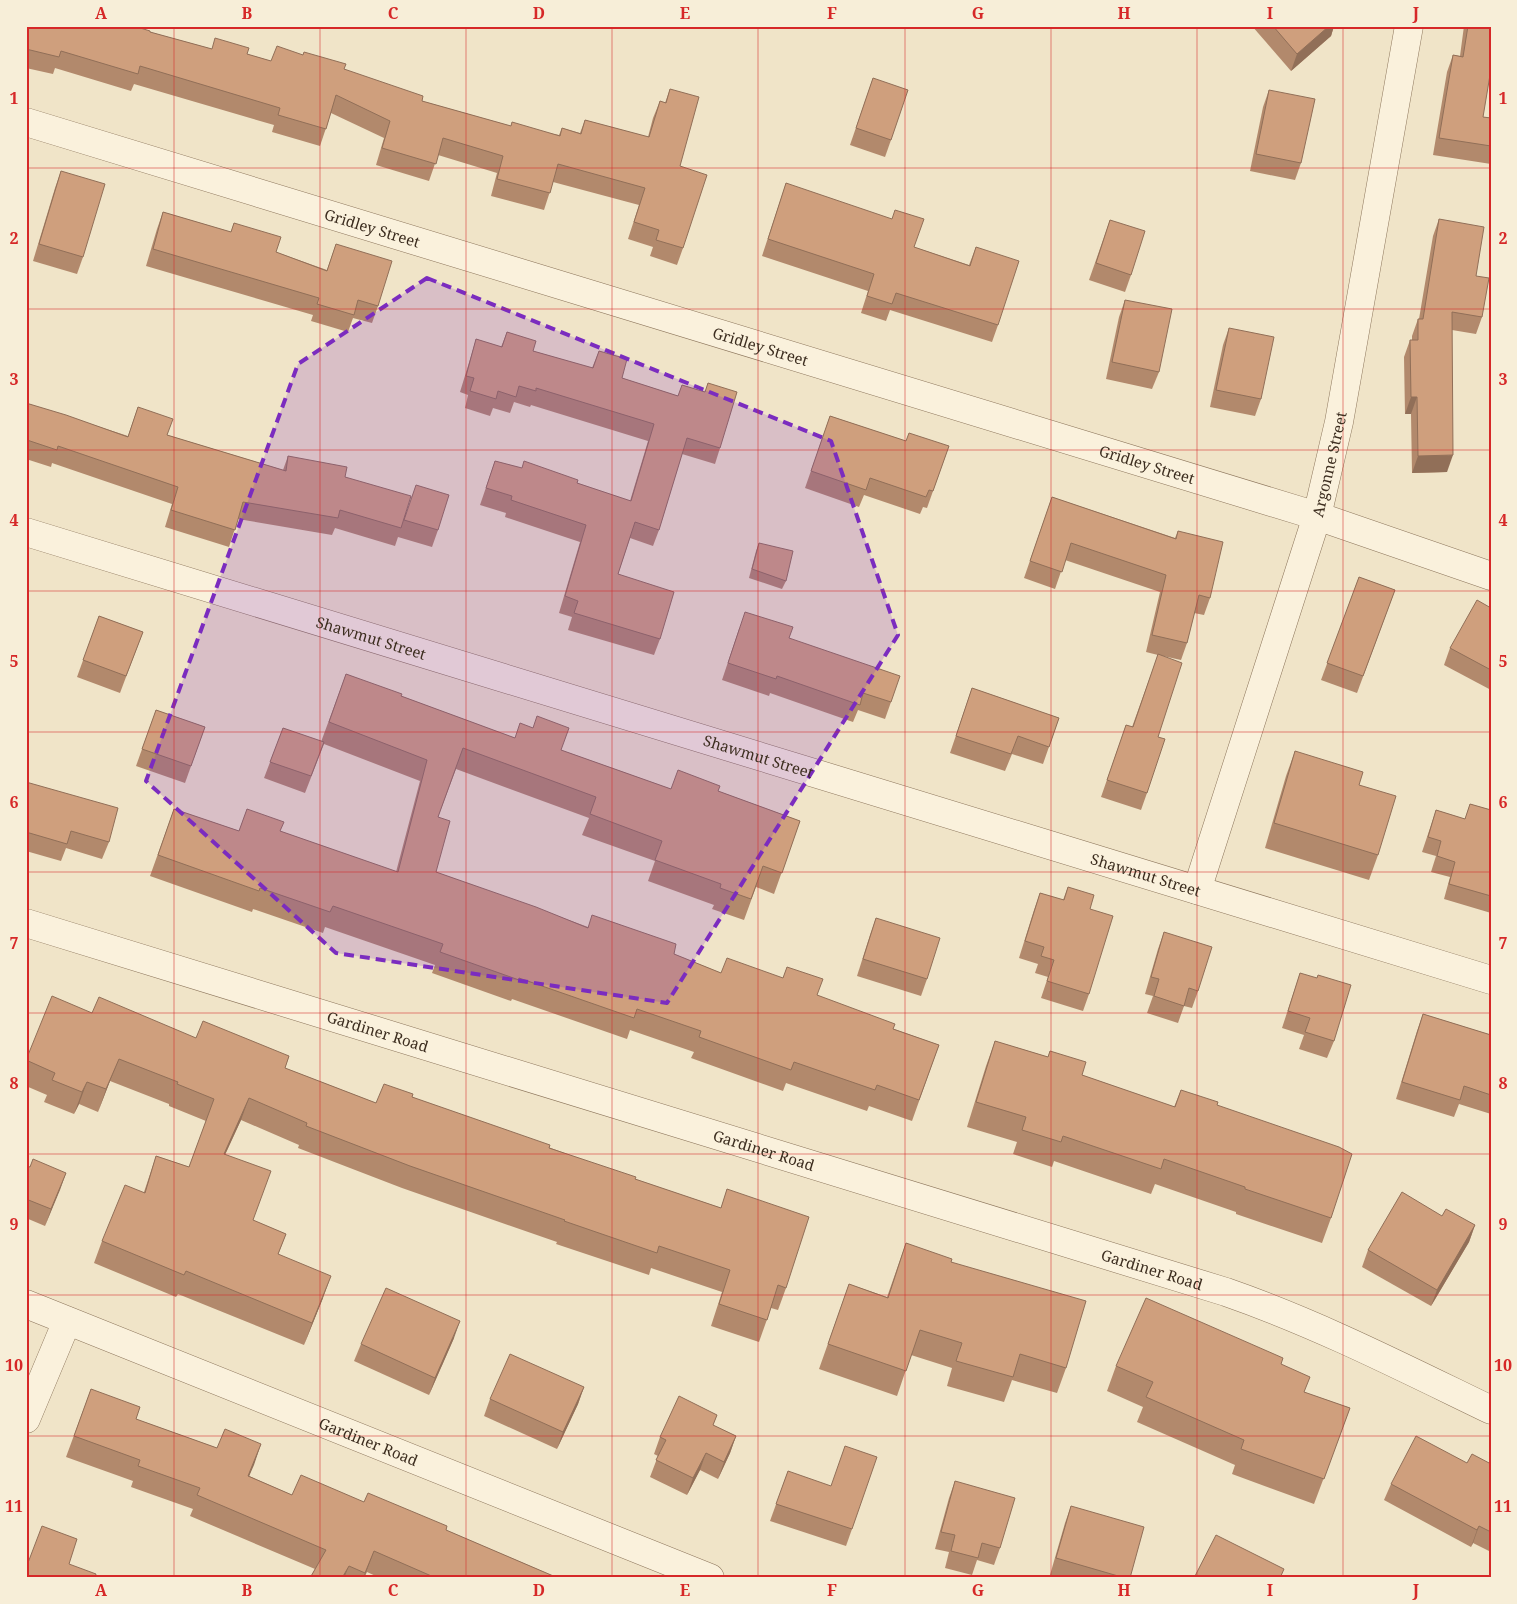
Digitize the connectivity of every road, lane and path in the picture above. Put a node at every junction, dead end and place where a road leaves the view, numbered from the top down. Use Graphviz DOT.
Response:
graph roads {
  1 [pos="1410,26"];
  2 [pos="26,122"];
  3 [pos="1317,516"];
  4 [pos="26,532"];
  5 [pos="1491,576"];
  6 [pos="1197,890"];
  7 [pos="26,923"];
  8 [pos="1491,980"];
  9 [pos="26,1304"];
  10 [pos="67,1321"];
  11 [pos="1491,1410"];
  12 [pos="26,1420"];
  13 [pos="710,1578"];
  1 -- 3 [label="street, Argonne Street"];
  2 -- 3 [label="street, Gridley Street"];
  3 -- 5 [label="street, Gridley Street"];
  3 -- 6 [label="street, Argonne Street"];
  4 -- 6 [label="street, Shawmut Street"];
  6 -- 8 [label="street, Shawmut Street"];
  7 -- 11 [label="street, Gardiner Road"];
  9 -- 10 [label="street, Gardiner Road"];
  10 -- 12 [label="street"];
  10 -- 13 [label="street, Gardiner Road"];
}
